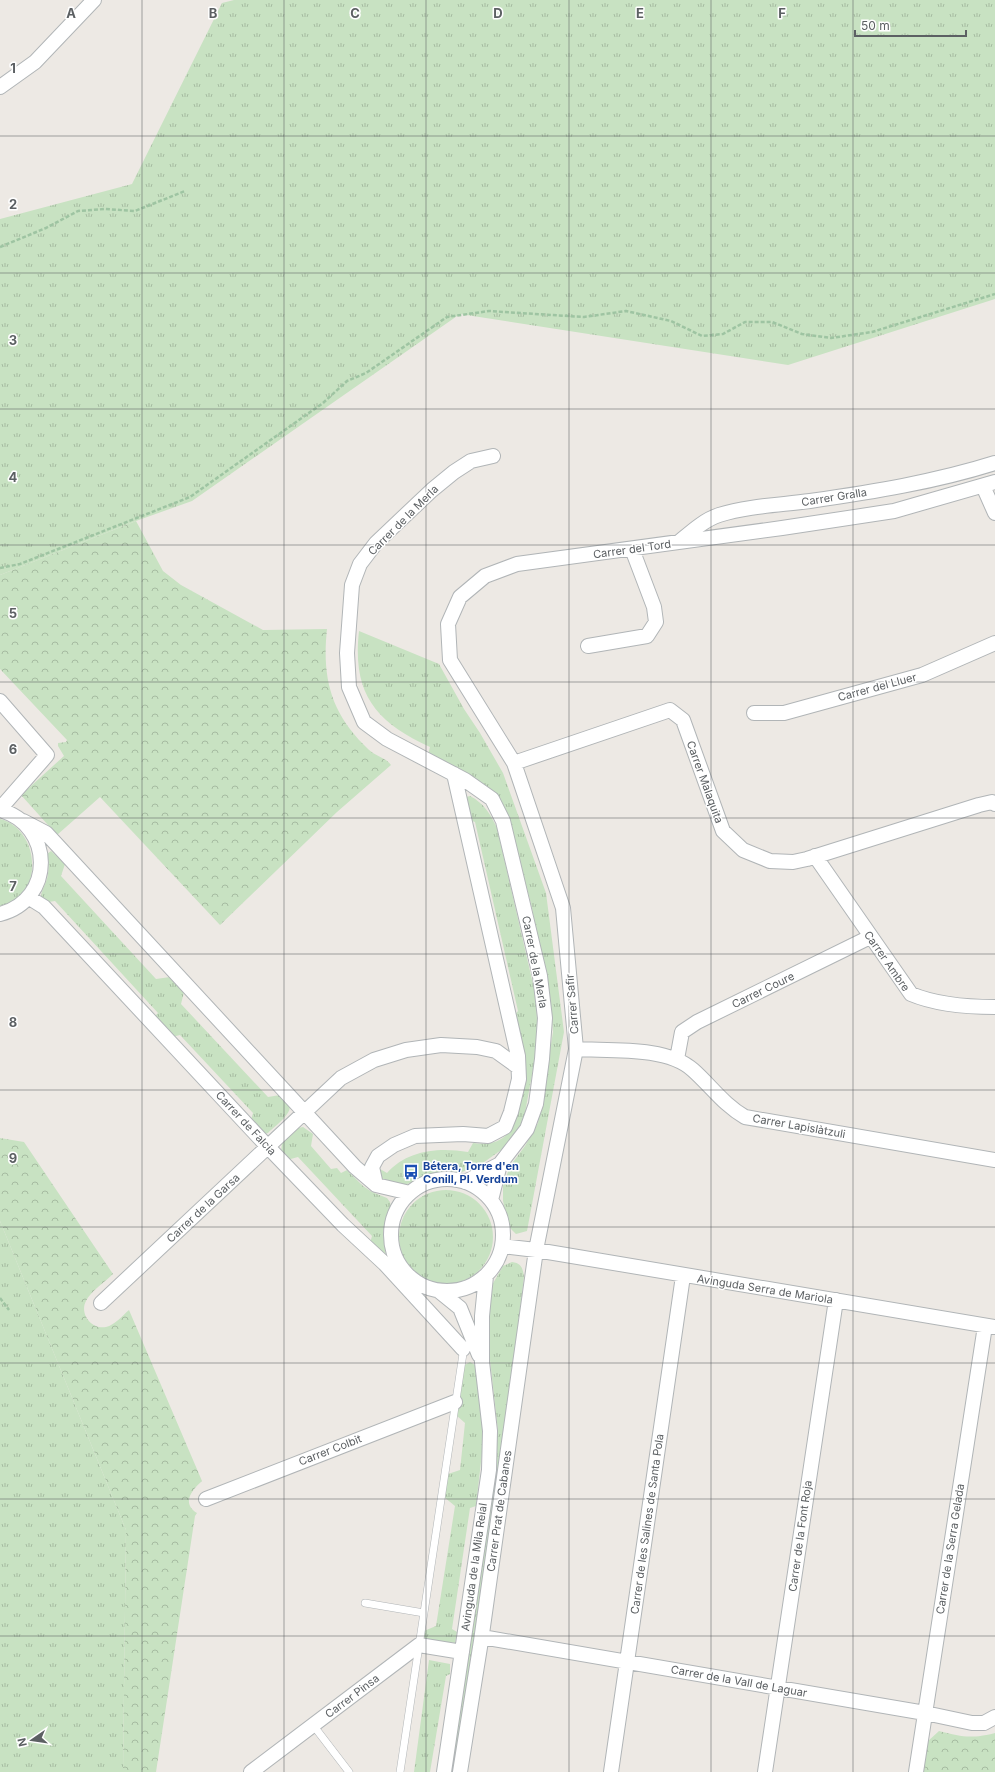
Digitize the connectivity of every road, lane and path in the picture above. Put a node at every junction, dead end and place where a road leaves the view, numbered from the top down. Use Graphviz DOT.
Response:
graph roads {
  1 [pos="94,0"];
  2 [pos="0,87"];
  3 [pos="185,191"];
  4 [pos="0,247"];
  5 [pos="995,294"];
  6 [pos="493,456"];
  7 [pos="995,462"];
  8 [pos="989,484"];
  9 [pos="995,513"];
  10 [pos="679,542"];
  11 [pos="632,549"];
  12 [pos="0,568"];
  13 [pos="995,643"];
  14 [pos="588,646"];
  15 [pos="0,701"];
  16 [pos="754,713"];
  17 [pos="514,763"];
  18 [pos="454,774"];
  19 [pos="995,804"];
  20 [pos="0,809"];
  21 [pos="23,821"];
  22 [pos="815,856"];
  23 [pos="28,897"];
  24 [pos="0,914"];
  25 [pos="870,937"];
  26 [pos="995,1007"];
  27 [pos="576,1049"];
  28 [pos="677,1059"];
  29 [pos="518,1067"];
  30 [pos="304,1112"];
  31 [pos="268,1147"];
  32 [pos="995,1160"];
  33 [pos="500,1164"];
  34 [pos="465,1182"];
  35 [pos="376,1185"];
  36 [pos="410,1193"];
  37 [pos="491,1200"];
  38 [pos="502,1246"];
  39 [pos="536,1250"];
  40 [pos="486,1276"];
  41 [pos="683,1276"];
  42 [pos="439,1291"];
  43 [pos="0,1298"];
  44 [pos="836,1300"];
  45 [pos="101,1303"];
  46 [pos="9,1310"];
  47 [pos="467,1324"];
  48 [pos="990,1326"];
  49 [pos="463,1350"];
  50 [pos="482,1362"];
  51 [pos="455,1402"];
  52 [pos="206,1499"];
  53 [pos="365,1603"];
  54 [pos="424,1612"];
  55 [pos="482,1637"];
  56 [pos="419,1645"];
  57 [pos="462,1652"];
  58 [pos="627,1662"];
  59 [pos="778,1688"];
  60 [pos="925,1713"];
  61 [pos="995,1717"];
  62 [pos="313,1725"];
  63 [pos="251,1772"];
  64 [pos="349,1772"];
  65 [pos="400,1772"];
  66 [pos="444,1772"];
  67 [pos="460,1772"];
  68 [pos="611,1772"];
  69 [pos="765,1772"];
  70 [pos="916,1772"];
  1 -- 2 [label="street"];
  3 -- 4 [label="path"];
  5 -- 12 [label="path"];
  6 -- 18 [label="street, Carrer de la Merla"];
  7 -- 10 [label="street, Carrer Gralla"];
  8 -- 9 [label="street"];
  8 -- 10 [label="street, Carrer del Tord"];
  10 -- 11 [label="street, Carrer del Tord"];
  11 -- 14 [label="street"];
  11 -- 17 [label="street, Carrer del Tord"];
  13 -- 16 [label="street, Carrer del Lluer"];
  15 -- 20 [label="street"];
  17 -- 22 [label="street, Carrer Malaquita"];
  17 -- 27 [label="street, Carrer Safir"];
  18 -- 29 [label="street"];
  18 -- 33 [label="street, Carrer de la Merla"];
  19 -- 22 [label="street, Carrer Malaquita"];
  20 -- 21 [label="street"];
  21 -- 23 [label="street"];
  21 -- 30 [label="street"];
  22 -- 25 [label="street, Carrer Ambre"];
  23 -- 24 [label="street"];
  23 -- 31 [label="street, Carrer de Falcia"];
  25 -- 26 [label="street, Carrer Ambre"];
  25 -- 28 [label="street, Carrer Coure"];
  27 -- 28 [label="street, Carrer Lapislàtzuli"];
  27 -- 39 [label="street, Carrer Safir"];
  28 -- 32 [label="street, Carrer Lapislàtzuli"];
  29 -- 30 [label="street, Carrer de la Garsa"];
  29 -- 35 [label="street"];
  30 -- 31 [label="street, Carrer de la Garsa"];
  30 -- 35 [label="street"];
  31 -- 45 [label="street, Carrer de la Garsa"];
  31 -- 49 [label="street, Carrer de Falcia"];
  33 -- 34 [label="street, Carrer de la Merla"];
  33 -- 37 [label="street, Carrer de la Merla"];
  34 -- 36 [label="street"];
  34 -- 37 [label="street"];
  35 -- 36 [label="street"];
  36 -- 42 [label="street"];
  37 -- 38 [label="street"];
  38 -- 39 [label="street, Avinguda Serra de Mariola"];
  38 -- 40 [label="street"];
  39 -- 41 [label="street, Avinguda Serra de Mariola"];
  39 -- 55 [label="street, Carrer Prat de Cabanes"];
  40 -- 42 [label="street"];
  40 -- 50 [label="street, Avinguda de la Mila Reial"];
  41 -- 44 [label="street, Avinguda Serra de Mariola"];
  41 -- 58 [label="street, Carrer de les Salines de Santa Pola"];
  42 -- 47 [label="street, Avinguda de la Mila Reial"];
  43 -- 46 [label="path"];
  44 -- 48 [label="street, Avinguda Serra de Mariola"];
  44 -- 59 [label="street, Carrer de la Font Roja"];
  47 -- 49 [label="lane"];
  47 -- 50 [label="street, Avinguda de la Mila Reial"];
  48 -- 60 [label="street, Carrer de la Serra Gelada"];
  49 -- 51 [label="lane"];
  50 -- 57 [label="street, Avinguda de la Mila Reial"];
  51 -- 52 [label="street, Carrer Colbit"];
  51 -- 54 [label="lane"];
  53 -- 54 [label="lane"];
  54 -- 56 [label="lane"];
  55 -- 58 [label="street, Carrer de la Vall de Laguar"];
  55 -- 67 [label="street, Carrer Prat de Cabanes"];
  56 -- 57 [label="street"];
  56 -- 62 [label="street, Carrer Pinsa"];
  56 -- 65 [label="lane"];
  57 -- 66 [label="street, Avinguda de la Mila Reial"];
  58 -- 59 [label="street, Carrer de la Vall de Laguar"];
  58 -- 68 [label="street, Carrer de les Salines de Santa Pola"];
  59 -- 60 [label="street, Carrer de la Vall de Laguar"];
  59 -- 69 [label="street, Carrer de la Font Roja"];
  60 -- 61 [label="street, Carrer de la Vall de Laguar"];
  60 -- 70 [label="street, Carrer de la Serra Gelada"];
  62 -- 63 [label="street, Carrer Pinsa"];
  62 -- 64 [label="lane"];
}
